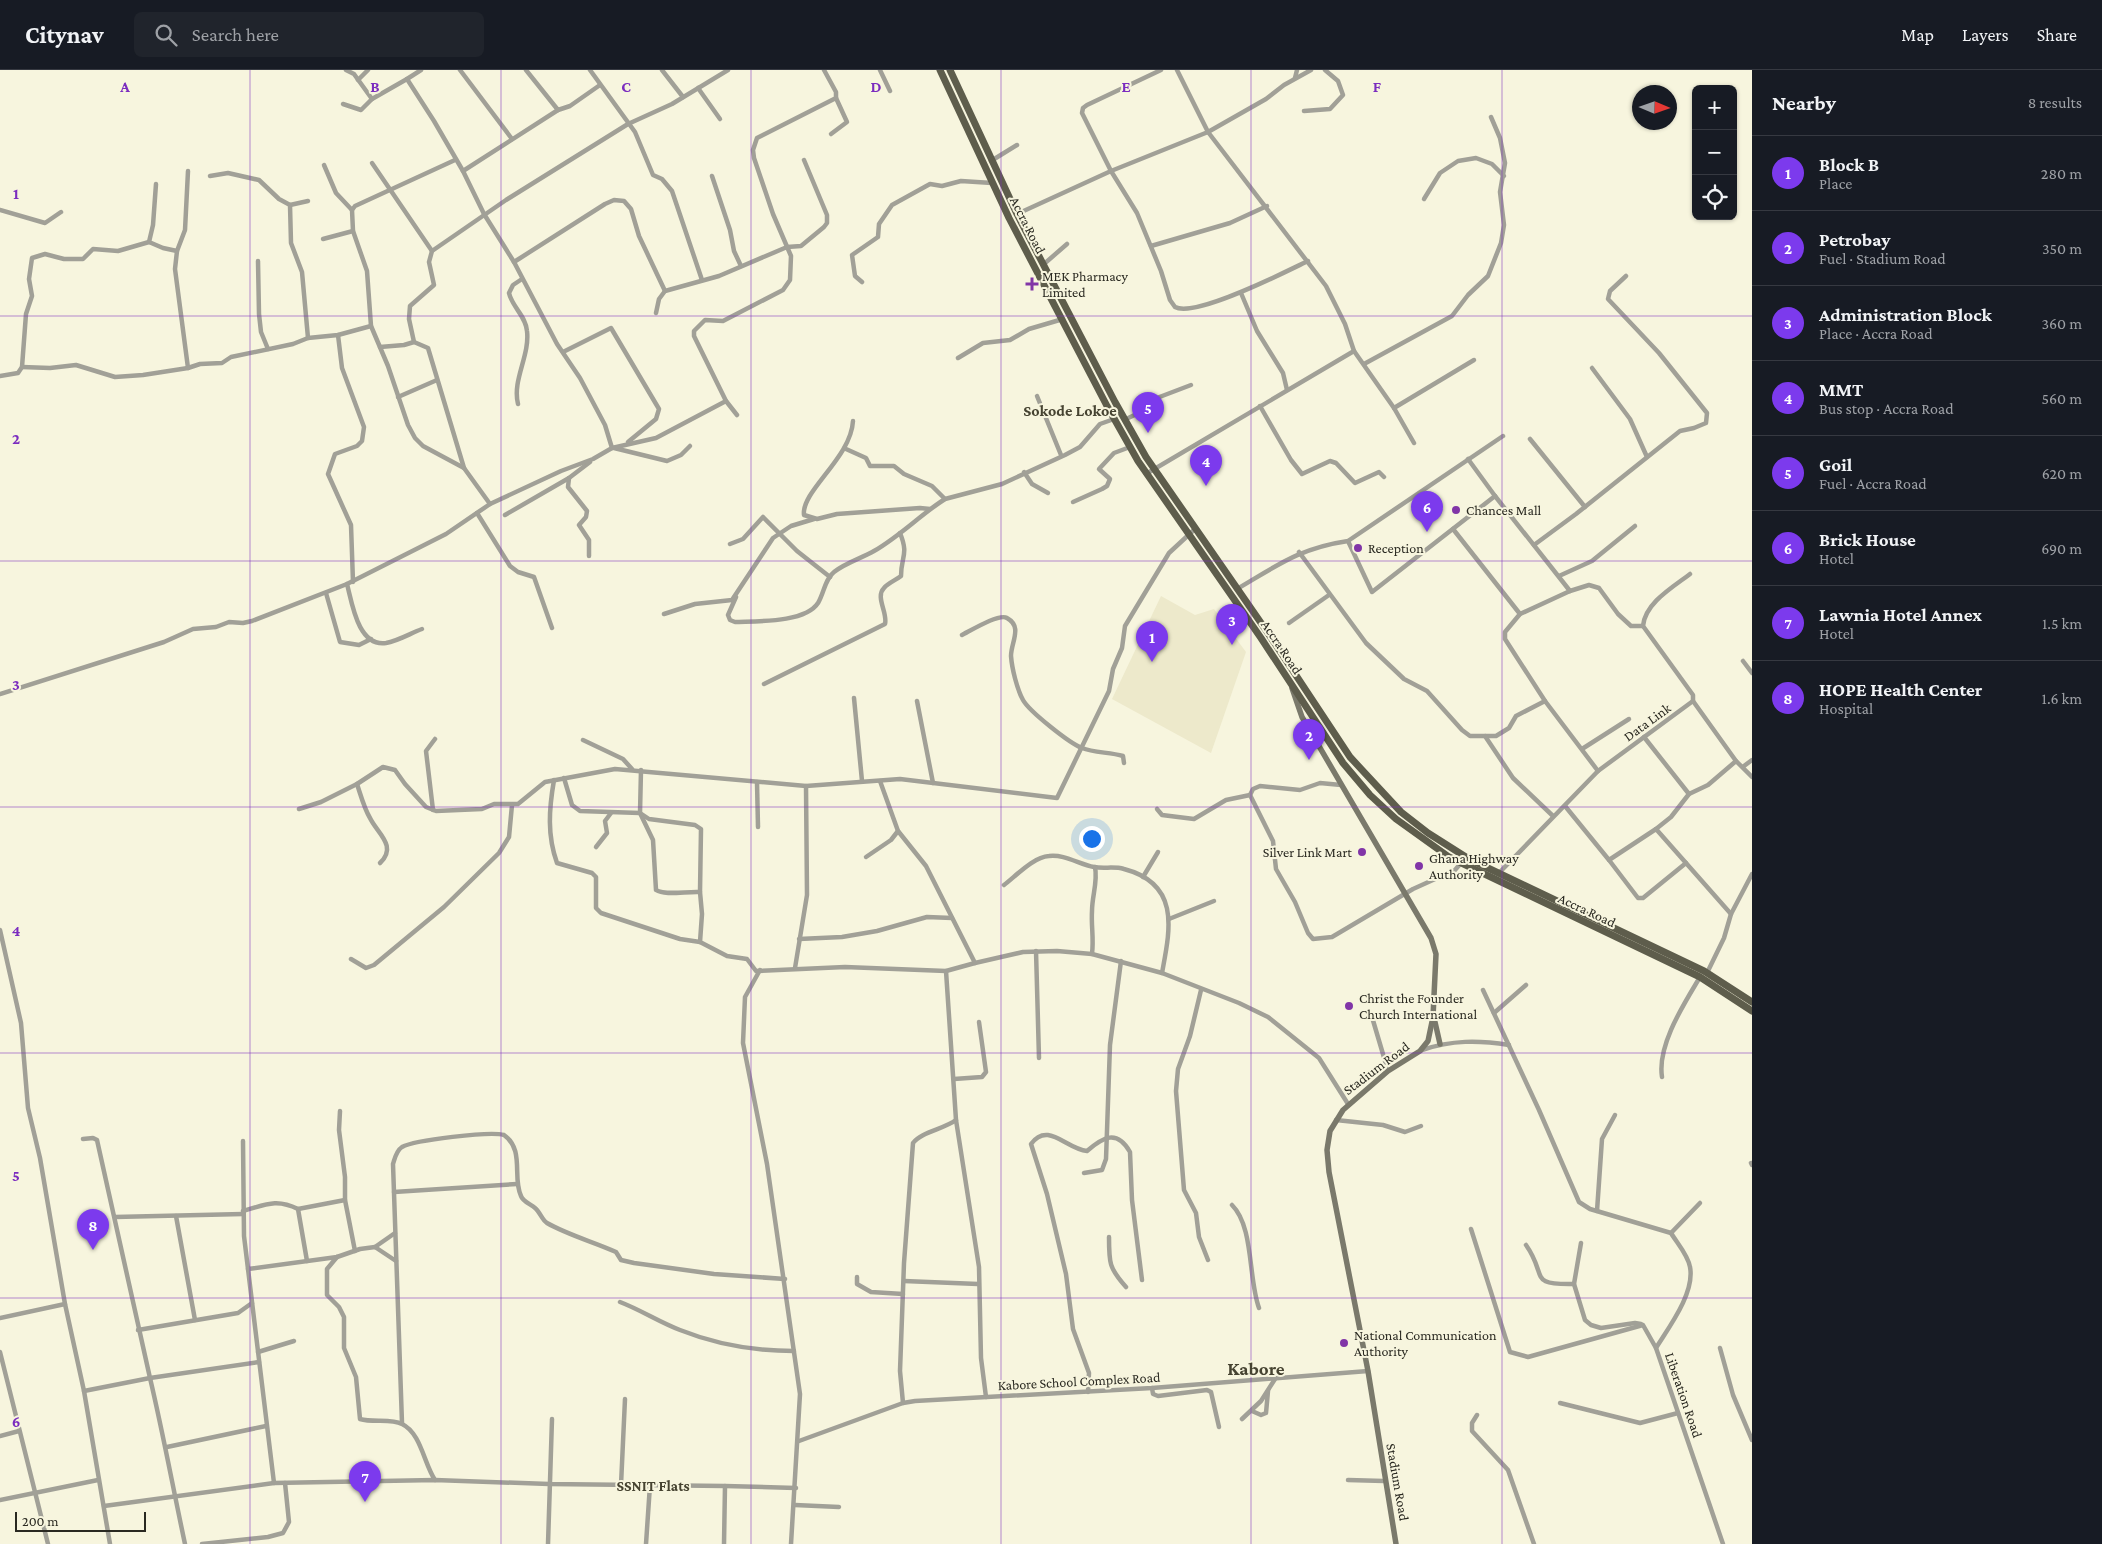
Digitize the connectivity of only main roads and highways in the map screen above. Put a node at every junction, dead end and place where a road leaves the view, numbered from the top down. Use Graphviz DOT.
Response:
graph roads {
  1 [pos="940,70"];
  2 [pos="950,70"];
  3 [pos="1291,684"];
  4 [pos="1310,697"];
  5 [pos="1308,710"];
  6 [pos="1309,729"];
  7 [pos="1704,975"];
  8 [pos="1752,1002"];
  9 [pos="1752,1011"];
  10 [pos="1434,1017"];
  11 [pos="1440,1044"];
  12 [pos="1396,1544"];
  1 -- 3 [label="main road, Accra Road"];
  2 -- 4 [label="main road, Accra Road"];
  3 -- 5 [label="main road, Accra Road"];
  3 -- 6 [label="main road"];
  4 -- 5 [label="main road, Stadium Road"];
  4 -- 7 [label="main road, Accra Road"];
  5 -- 6 [label="main road, Stadium Road"];
  5 -- 7 [label="main road, Accra Road"];
  6 -- 10 [label="main road, Stadium Road"];
  7 -- 8 [label="main road, Accra Road"];
  7 -- 9 [label="main road, Accra Road"];
  10 -- 11 [label="main road"];
  10 -- 12 [label="main road, Stadium Road"];
}
